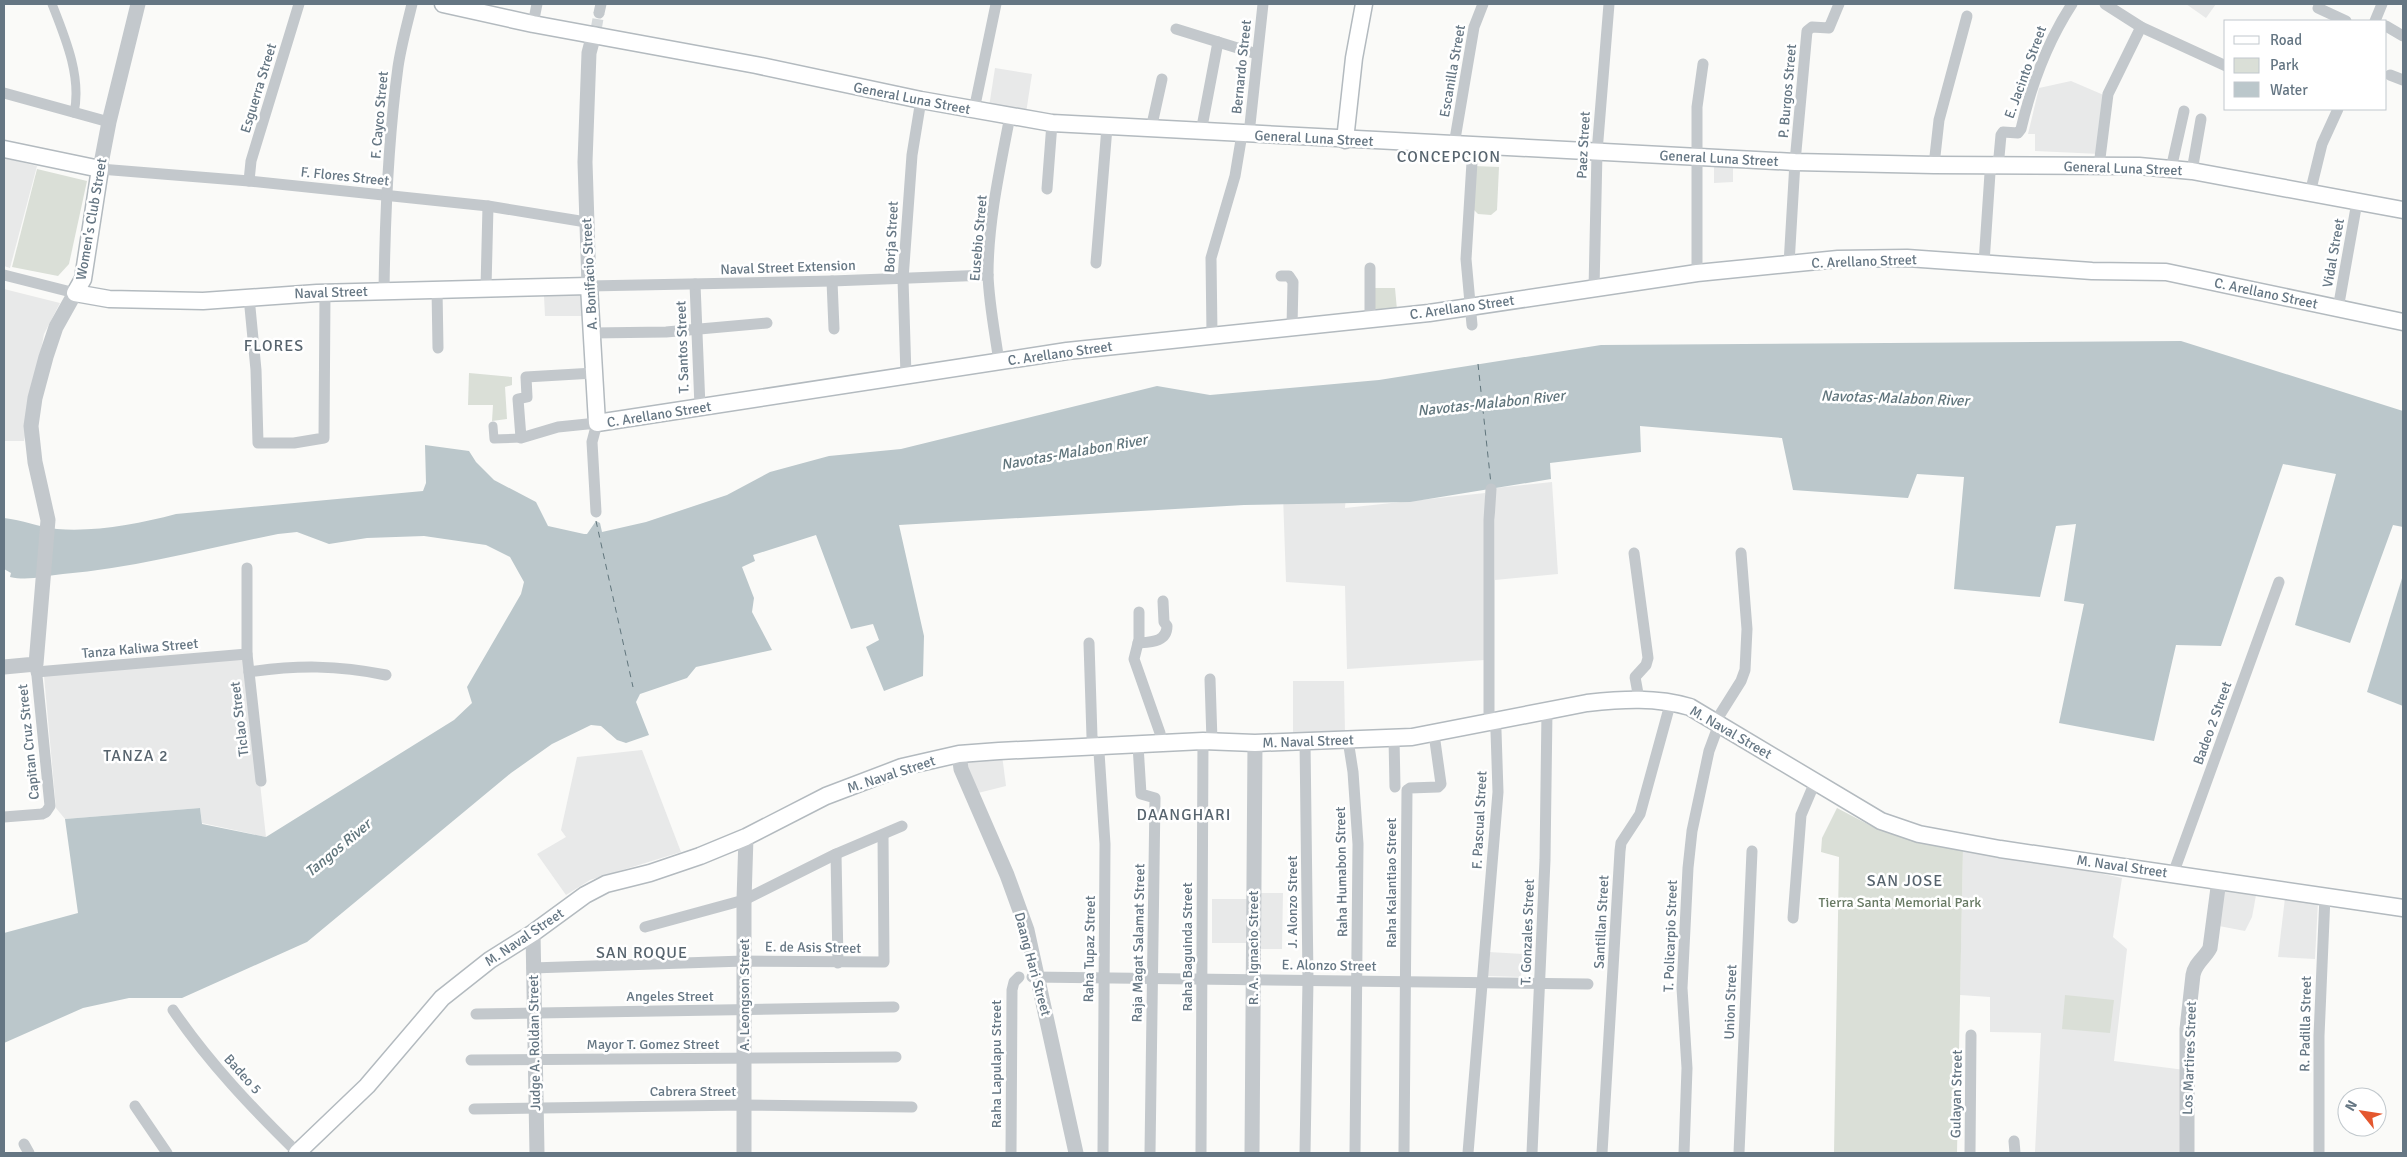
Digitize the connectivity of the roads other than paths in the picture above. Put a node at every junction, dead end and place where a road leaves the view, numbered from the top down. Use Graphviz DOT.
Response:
graph roads {
  1 [pos="52,4"];
  2 [pos="138,4"];
  3 [pos="299,4"];
  4 [pos="412,4"];
  5 [pos="443,4"];
  6 [pos="537,4"];
  7 [pos="996,4"];
  8 [pos="1263,4"];
  9 [pos="1364,4"];
  10 [pos="1483,4"];
  11 [pos="1609,4"];
  12 [pos="1839,4"];
  13 [pos="2072,4"];
  14 [pos="2105,4"];
  15 [pos="2382,4"];
  16 [pos="478,8"];
  17 [pos="2318,8"];
  18 [pos="1966,16"];
  19 [pos="2344,20"];
  20 [pos="2379,20"];
  21 [pos="533,24"];
  22 [pos="2141,27"];
  23 [pos="2387,27"];
  24 [pos="1176,29"];
  25 [pos="595,32"];
  26 [pos="2403,36"];
  27 [pos="1218,42"];
  28 [pos="1257,54"];
  29 [pos="1703,64"];
  30 [pos="2224,65"];
  31 [pos="2390,75"];
  32 [pos="1162,79"];
  33 [pos="2403,80"];
  34 [pos="4,93"];
  35 [pos="921,100"];
  36 [pos="974,110"];
  37 [pos="2338,110"];
  38 [pos="2184,111"];
  39 [pos="74,113"];
  40 [pos="1010,116"];
  41 [pos="2201,119"];
  42 [pos="109,122"];
  43 [pos="1052,123"];
  44 [pos="1107,126"];
  45 [pos="1151,129"];
  46 [pos="1201,132"];
  47 [pos="1245,134"];
  48 [pos="1345,140"];
  49 [pos="1454,145"];
  50 [pos="1473,146"];
  51 [pos="4,148"];
  52 [pos="1597,152"];
  53 [pos="1696,157"];
  54 [pos="1795,162"];
  55 [pos="1934,165"];
  56 [pos="1994,165"];
  57 [pos="2099,166"];
  58 [pos="100,169"];
  59 [pos="2171,169"];
  60 [pos="2192,171"];
  61 [pos="250,181"];
  62 [pos="1047,189"];
  63 [pos="2310,193"];
  64 [pos="386,196"];
  65 [pos="2357,202"];
  66 [pos="488,206"];
  67 [pos="2403,210"];
  68 [pos="586,222"];
  69 [pos="1096,263"];
  70 [pos="1984,263"];
  71 [pos="1789,264"];
  72 [pos="1370,268"];
  73 [pos="1697,273"];
  74 [pos="4,275"];
  75 [pos="988,275"];
  76 [pos="1281,276"];
  77 [pos="903,279"];
  78 [pos="832,281"];
  79 [pos="695,284"];
  80 [pos="589,286"];
  81 [pos="486,288"];
  82 [pos="437,289"];
  83 [pos="1594,289"];
  84 [pos="384,291"];
  85 [pos="75,293"];
  86 [pos="325,293"];
  87 [pos="249,297"];
  88 [pos="1469,307"];
  89 [pos="2338,309"];
  90 [pos="1370,318"];
  91 [pos="2403,322"];
  92 [pos="767,323"];
  93 [pos="1472,325"];
  94 [pos="1292,326"];
  95 [pos="834,329"];
  96 [pos="695,330"];
  97 [pos="592,333"];
  98 [pos="1212,334"];
  99 [pos="438,348"];
  100 [pos="999,362"];
  101 [pos="594,373"];
  102 [pos="906,376"];
  103 [pos="700,407"];
  104 [pos="597,423"];
  105 [pos="493,426"];
  106 [pos="522,438"];
  107 [pos="1491,489"];
  108 [pos="596,512"];
  109 [pos="1634,553"];
  110 [pos="1741,553"];
  111 [pos="247,568"];
  112 [pos="2279,582"];
  113 [pos="1163,601"];
  114 [pos="1139,612"];
  115 [pos="1089,643"];
  116 [pos="1138,643"];
  117 [pos="247,654"];
  118 [pos="4,666"];
  119 [pos="36,668"];
  120 [pos="248,672"];
  121 [pos="386,675"];
  122 [pos="1210,679"];
  123 [pos="1638,699"];
  124 [pos="1671,701"];
  125 [pos="1547,711"];
  126 [pos="1493,721"];
  127 [pos="1719,724"];
  128 [pos="1434,734"];
  129 [pos="1394,738"];
  130 [pos="1348,740"];
  131 [pos="1207,741"];
  132 [pos="1305,741"];
  133 [pos="1255,743"];
  134 [pos="1160,744"];
  135 [pos="1097,745"];
  136 [pos="1138,745"];
  137 [pos="959,754"];
  138 [pos="261,781"];
  139 [pos="1815,782"];
  140 [pos="1395,787"];
  141 [pos="4,817"];
  142 [pos="902,826"];
  143 [pos="883,835"];
  144 [pos="746,837"];
  145 [pos="1752,851"];
  146 [pos="836,854"];
  147 [pos="2173,874"];
  148 [pos="2219,880"];
  149 [pos="2325,896"];
  150 [pos="744,900"];
  151 [pos="2403,908"];
  152 [pos="1793,918"];
  153 [pos="645,927"];
  154 [pos="533,933"];
  155 [pos="744,961"];
  156 [pos="838,963"];
  157 [pos="532,968"];
  158 [pos="1019,977"];
  159 [pos="1035,977"];
  160 [pos="1103,978"];
  161 [pos="1153,978"];
  162 [pos="1202,979"];
  163 [pos="1253,979"];
  164 [pos="1308,980"];
  165 [pos="1357,981"];
  166 [pos="1406,981"];
  167 [pos="1481,982"];
  168 [pos="1540,983"];
  169 [pos="1588,984"];
  170 [pos="894,1007"];
  171 [pos="173,1010"];
  172 [pos="744,1010"];
  173 [pos="534,1012"];
  174 [pos="476,1014"];
  175 [pos="1971,1035"];
  176 [pos="896,1057"];
  177 [pos="535,1059"];
  178 [pos="471,1060"];
  179 [pos="744,1060"];
  180 [pos="744,1105"];
  181 [pos="135,1106"];
  182 [pos="536,1107"];
  183 [pos="912,1107"];
  184 [pos="474,1109"];
  185 [pos="167,1153"];
  186 [pos="298,1153"];
  187 [pos="537,1153"];
  188 [pos="744,1153"];
  189 [pos="1011,1153"];
  190 [pos="1076,1153"];
  191 [pos="1103,1153"];
  192 [pos="1150,1153"];
  193 [pos="1201,1153"];
  194 [pos="1252,1153"];
  195 [pos="1306,1153"];
  196 [pos="1355,1153"];
  197 [pos="1404,1153"];
  198 [pos="1468,1153"];
  199 [pos="1532,1153"];
  200 [pos="1602,1153"];
  201 [pos="1684,1153"];
  202 [pos="1739,1153"];
  203 [pos="1970,1153"];
  204 [pos="2187,1153"];
  205 [pos="2319,1153"];
  1 -- 39 [label="street"];
  2 -- 42 [label="street, Women's Club Street"];
  3 -- 61 [label="street, Esguerra Street"];
  4 -- 64 [label="street, F. Cayco Street"];
  5 -- 16 [label="main road, General Luna Street"];
  6 -- 21 [label="street"];
  7 -- 36 [label="street"];
  8 -- 28 [label="street, Bernardo Street"];
  9 -- 48 [label="main road"];
  10 -- 49 [label="street, Escanilla Street"];
  11 -- 52 [label="street, Paez Street"];
  12 -- 54 [label="street, P. Burgos Street"];
  13 -- 56 [label="street, E. Jacinto Street"];
  14 -- 22 [label="street"];
  15 -- 20 [label="street"];
  16 -- 21 [label="main road, General Luna Street"];
  17 -- 19 [label="street"];
  18 -- 55 [label="street"];
  21 -- 25 [label="main road, General Luna Street"];
  22 -- 30 [label="street"];
  22 -- 57 [label="street"];
  23 -- 26 [label="street"];
  24 -- 27 [label="street"];
  25 -- 35 [label="main road, General Luna Street"];
  25 -- 68 [label="street, A. Bonifacio Street"];
  27 -- 28 [label="street"];
  27 -- 46 [label="street"];
  28 -- 47 [label="street, Bernardo Street"];
  29 -- 53 [label="street"];
  31 -- 33 [label="street"];
  32 -- 45 [label="street"];
  34 -- 39 [label="street"];
  35 -- 36 [label="main road, General Luna Street"];
  35 -- 77 [label="street, Borja Street"];
  36 -- 40 [label="main road, General Luna Street"];
  37 -- 63 [label="street"];
  38 -- 59 [label="street"];
  39 -- 42 [label="street"];
  40 -- 43 [label="main road, General Luna Street"];
  40 -- 75 [label="street, Eusebio Street"];
  41 -- 60 [label="street"];
  42 -- 58 [label="street, Women's Club Street"];
  43 -- 44 [label="main road, General Luna Street"];
  43 -- 62 [label="street"];
  44 -- 45 [label="main road, General Luna Street"];
  44 -- 69 [label="street"];
  45 -- 46 [label="main road, General Luna Street"];
  46 -- 47 [label="main road, General Luna Street"];
  47 -- 48 [label="main road, General Luna Street"];
  47 -- 98 [label="street"];
  48 -- 49 [label="main road, General Luna Street"];
  49 -- 50 [label="main road, General Luna Street"];
  50 -- 52 [label="main road, General Luna Street"];
  50 -- 88 [label="street"];
  51 -- 58 [label="main road"];
  52 -- 53 [label="main road, General Luna Street"];
  52 -- 83 [label="street, Paez Street"];
  53 -- 54 [label="main road, General Luna Street"];
  53 -- 73 [label="street"];
  54 -- 55 [label="main road, General Luna Street"];
  54 -- 71 [label="street, P. Burgos Street"];
  55 -- 56 [label="main road, General Luna Street"];
  56 -- 57 [label="main road, General Luna Street"];
  56 -- 70 [label="street"];
  57 -- 59 [label="main road, General Luna Street"];
  58 -- 61 [label="street, F. Flores Street"];
  58 -- 85 [label="main road, Women's Club Street"];
  59 -- 60 [label="main road, General Luna Street"];
  60 -- 63 [label="main road, General Luna Street"];
  61 -- 64 [label="street, F. Flores Street"];
  63 -- 65 [label="main road, General Luna Street"];
  64 -- 66 [label="street, F. Flores Street"];
  64 -- 84 [label="street, F. Cayco Street"];
  65 -- 67 [label="main road, General Luna Street"];
  65 -- 89 [label="street, Vidal Street"];
  66 -- 68 [label="street, F. Flores Street"];
  66 -- 81 [label="street"];
  68 -- 80 [label="street, A. Bonifacio Street"];
  70 -- 71 [label="main road, C. Arellano Street"];
  70 -- 89 [label="main road, C. Arellano Street"];
  71 -- 73 [label="main road, C. Arellano Street"];
  72 -- 90 [label="street"];
  73 -- 83 [label="main road, C. Arellano Street"];
  74 -- 85 [label="street"];
  75 -- 77 [label="street, Naval Street Extension"];
  75 -- 100 [label="street, Eusebio Street"];
  76 -- 94 [label="street"];
  77 -- 78 [label="street, Naval Street Extension"];
  77 -- 102 [label="street, Borja Street"];
  78 -- 79 [label="street, Naval Street Extension"];
  78 -- 95 [label="street"];
  79 -- 80 [label="street, Naval Street Extension"];
  79 -- 96 [label="street, T. Santos Street"];
  80 -- 81 [label="main road, Naval Street"];
  80 -- 97 [label="main road, A. Bonifacio Street"];
  81 -- 82 [label="main road, Naval Street"];
  82 -- 84 [label="main road, Naval Street"];
  82 -- 99 [label="street"];
  83 -- 88 [label="main road, C. Arellano Street"];
  84 -- 86 [label="main road, Naval Street"];
  85 -- 87 [label="main road, Naval Street"];
  85 -- 119 [label="street, Women's Club Street"];
  86 -- 87 [label="main road, Naval Street"];
  86 -- 87 [label="street"];
  88 -- 90 [label="main road, C. Arellano Street"];
  88 -- 93 [label="street"];
  89 -- 91 [label="main road, C. Arellano Street"];
  90 -- 94 [label="main road, C. Arellano Street"];
  92 -- 96 [label="street"];
  94 -- 98 [label="main road, C. Arellano Street"];
  96 -- 97 [label="street"];
  96 -- 103 [label="street, T. Santos Street"];
  97 -- 101 [label="main road, A. Bonifacio Street"];
  98 -- 100 [label="main road, C. Arellano Street"];
  100 -- 102 [label="main road, C. Arellano Street"];
  101 -- 104 [label="main road, A. Bonifacio Street"];
  101 -- 106 [label="street"];
  102 -- 103 [label="main road, C. Arellano Street"];
  103 -- 104 [label="main road, C. Arellano Street"];
  104 -- 106 [label="street, C. Arellano Street"];
  104 -- 108 [label="street, A. Bonifacio Street"];
  105 -- 106 [label="street"];
  107 -- 126 [label="street, F. Pascual Street"];
  109 -- 123 [label="street"];
  110 -- 127 [label="street, T. Policarpio Street"];
  111 -- 117 [label="street, Ticlao Street"];
  112 -- 147 [label="street, Badeo 2 Street"];
  113 -- 116 [label="street"];
  114 -- 116 [label="street"];
  115 -- 135 [label="street, Raha Tupaz Street"];
  116 -- 134 [label="street"];
  117 -- 119 [label="street, Tanza Kaliwa Street"];
  117 -- 120 [label="street, Ticlao Street"];
  118 -- 119 [label="street"];
  119 -- 141 [label="street, Capitan Cruz Street"];
  120 -- 121 [label="street"];
  120 -- 138 [label="street, Ticlao Street"];
  122 -- 131 [label="street, Raha Baguinda Street"];
  123 -- 124 [label="main road, M. Naval Street"];
  123 -- 125 [label="main road, M. Naval Street"];
  124 -- 127 [label="main road, M. Naval Street"];
  124 -- 200 [label="street, Santillan Street"];
  125 -- 126 [label="main road, M. Naval Street"];
  125 -- 168 [label="street, T. Gonzales Street"];
  126 -- 128 [label="main road, M. Naval Street"];
  126 -- 167 [label="street, F. Pascual Street"];
  127 -- 139 [label="main road, M. Naval Street"];
  127 -- 201 [label="street, T. Policarpio Street"];
  128 -- 129 [label="main road, M. Naval Street"];
  128 -- 166 [label="street, Raha Kalantiao Street"];
  129 -- 130 [label="main road, M. Naval Street"];
  129 -- 140 [label="street"];
  130 -- 132 [label="main road, M. Naval Street"];
  130 -- 165 [label="street, Raha Humabon Street"];
  131 -- 133 [label="main road, M. Naval Street"];
  131 -- 134 [label="main road, M. Naval Street"];
  131 -- 162 [label="street, Raha Baguinda Street"];
  132 -- 133 [label="main road, M. Naval Street"];
  132 -- 164 [label="street, J. Alonzo Street"];
  133 -- 163 [label="street, R. A. Ignacio Street"];
  134 -- 136 [label="main road, M. Naval Street"];
  135 -- 136 [label="main road, M. Naval Street"];
  135 -- 137 [label="main road, M. Naval Street"];
  135 -- 160 [label="street, Raha Tupaz Street"];
  136 -- 161 [label="street, Raja Magat Salamat Street"];
  137 -- 144 [label="main road, M. Naval Street"];
  137 -- 159 [label="street, Daang Hari Street"];
  139 -- 147 [label="main road, M. Naval Street"];
  139 -- 152 [label="street"];
  142 -- 143 [label="street"];
  143 -- 146 [label="street"];
  143 -- 156 [label="street, E. de Asis Street"];
  144 -- 150 [label="street, A. Leongson Street"];
  144 -- 154 [label="main road, M. Naval Street"];
  145 -- 202 [label="street, Union Street"];
  146 -- 150 [label="street"];
  146 -- 156 [label="street"];
  147 -- 148 [label="main road, M. Naval Street"];
  148 -- 149 [label="main road, M. Naval Street"];
  148 -- 204 [label="street, Los Martires Street"];
  149 -- 151 [label="main road, M. Naval Street"];
  149 -- 205 [label="street, R. Padilla Street"];
  150 -- 153 [label="street"];
  150 -- 155 [label="street, A. Leongson Street"];
  154 -- 157 [label="street, Judge A. Roldan Street"];
  154 -- 186 [label="main road, M. Naval Street"];
  155 -- 156 [label="street, E. de Asis Street"];
  155 -- 157 [label="street, E. de Asis Street"];
  155 -- 172 [label="street, A. Leongson Street"];
  157 -- 173 [label="street, Judge A. Roldan Street"];
  158 -- 189 [label="street, Raha Lapulapu Street"];
  159 -- 160 [label="street, E. Alonzo Street"];
  159 -- 190 [label="street, Daang Hari Street"];
  160 -- 161 [label="street, E. Alonzo Street"];
  160 -- 191 [label="street, Raha Tupaz Street"];
  161 -- 162 [label="street, E. Alonzo Street"];
  161 -- 192 [label="street, Raja Magat Salamat Street"];
  162 -- 163 [label="street, E. Alonzo Street"];
  162 -- 193 [label="street, Raha Baguinda Street"];
  163 -- 164 [label="street, E. Alonzo Street"];
  163 -- 194 [label="street, R. A. Ignacio Street"];
  164 -- 165 [label="street, E. Alonzo Street"];
  164 -- 195 [label="street, J. Alonzo Street"];
  165 -- 166 [label="street, E. Alonzo Street"];
  165 -- 196 [label="street, Raha Humabon Street"];
  166 -- 167 [label="street, E. Alonzo Street"];
  166 -- 197 [label="street, Raha Kalantiao Street"];
  167 -- 168 [label="street, E. Alonzo Street"];
  167 -- 198 [label="street, F. Pascual Street"];
  168 -- 169 [label="street, E. Alonzo Street"];
  168 -- 199 [label="street, T. Gonzales Street"];
  170 -- 172 [label="street, Angeles Street"];
  171 -- 186 [label="street, Badeo 5"];
  172 -- 173 [label="street, Angeles Street"];
  172 -- 179 [label="street, A. Leongson Street"];
  173 -- 174 [label="street, Angeles Street"];
  173 -- 177 [label="street, Judge A. Roldan Street"];
  175 -- 203 [label="street, Gulayan Street"];
  176 -- 179 [label="street, Mayor T. Gomez Street"];
  177 -- 178 [label="street, Mayor T. Gomez Street"];
  177 -- 179 [label="street, Mayor T. Gomez Street"];
  177 -- 182 [label="street, Judge A. Roldan Street"];
  179 -- 180 [label="street, A. Leongson Street"];
  180 -- 182 [label="street, Cabrera Street"];
  180 -- 183 [label="street, Cabrera Street"];
  180 -- 188 [label="street, A. Leongson Street"];
  181 -- 185 [label="street"];
  182 -- 184 [label="street, Cabrera Street"];
  182 -- 187 [label="street, Judge A. Roldan Street"];
}
